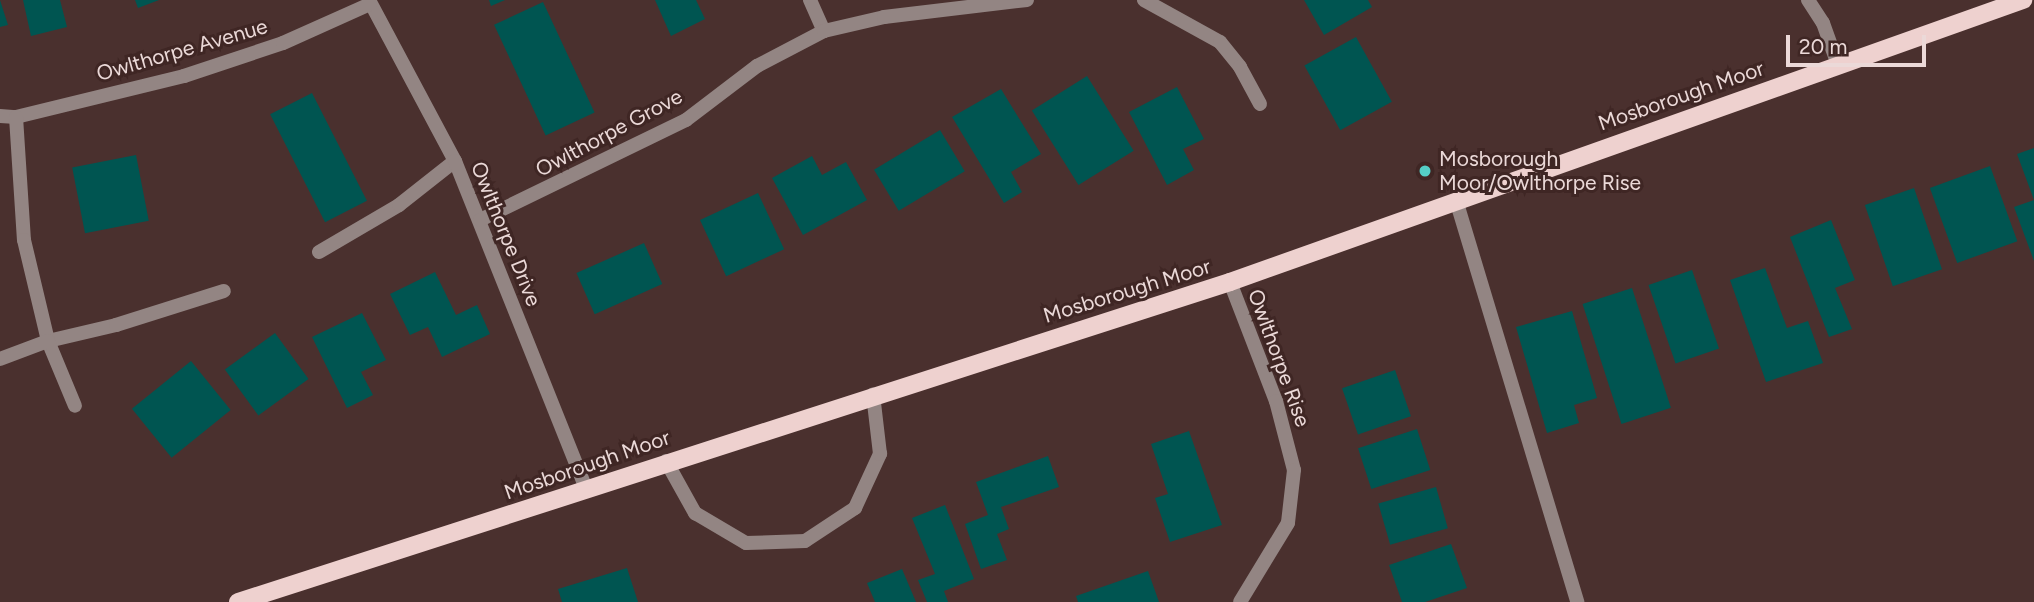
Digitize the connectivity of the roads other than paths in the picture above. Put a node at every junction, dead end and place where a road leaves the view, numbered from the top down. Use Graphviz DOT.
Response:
graph roads {
  1 [pos="810,0"];
  2 [pos="1027,0"];
  3 [pos="1144,0"];
  4 [pos="1808,0"];
  5 [pos="2023,0"];
  6 [pos="370,2"];
  7 [pos="824,31"];
  8 [pos="1838,65"];
  9 [pos="1260,104"];
  10 [pos="0,116"];
  11 [pos="16,117"];
  12 [pos="455,161"];
  13 [pos="1456,200"];
  14 [pos="480,220"];
  15 [pos="319,252"];
  16 [pos="1230,282"];
  17 [pos="224,291"];
  18 [pos="48,341"];
  19 [pos="0,359"];
  20 [pos="873,394"];
  21 [pos="75,406"];
  22 [pos="666,461"];
  23 [pos="587,491"];
  24 [pos="238,602"];
  25 [pos="1240,602"];
  26 [pos="1577,602"];
  1 -- 7 [label="street"];
  2 -- 7 [label="street, Owlthorpe Grove"];
  3 -- 9 [label="street"];
  4 -- 8 [label="street"];
  5 -- 8 [label="main road, Mosborough Moor"];
  6 -- 11 [label="street, Owlthorpe Avenue"];
  6 -- 12 [label="street, Owlthorpe Drive"];
  7 -- 14 [label="street, Owlthorpe Grove"];
  8 -- 13 [label="main road, Mosborough Moor"];
  10 -- 11 [label="street, Owlthorpe Avenue"];
  11 -- 18 [label="street"];
  12 -- 14 [label="street, Owlthorpe Drive"];
  12 -- 15 [label="street"];
  13 -- 16 [label="main road, Mosborough Moor"];
  13 -- 26 [label="street"];
  14 -- 23 [label="street, Owlthorpe Drive"];
  16 -- 20 [label="main road, Mosborough Moor"];
  16 -- 25 [label="street, Owlthorpe Rise"];
  17 -- 18 [label="street"];
  18 -- 19 [label="street"];
  18 -- 21 [label="street"];
  20 -- 22 [label="main road, Mosborough Moor"];
  20 -- 22 [label="street"];
  22 -- 23 [label="main road, Mosborough Moor"];
  23 -- 24 [label="main road, Mosborough Moor"];
}
